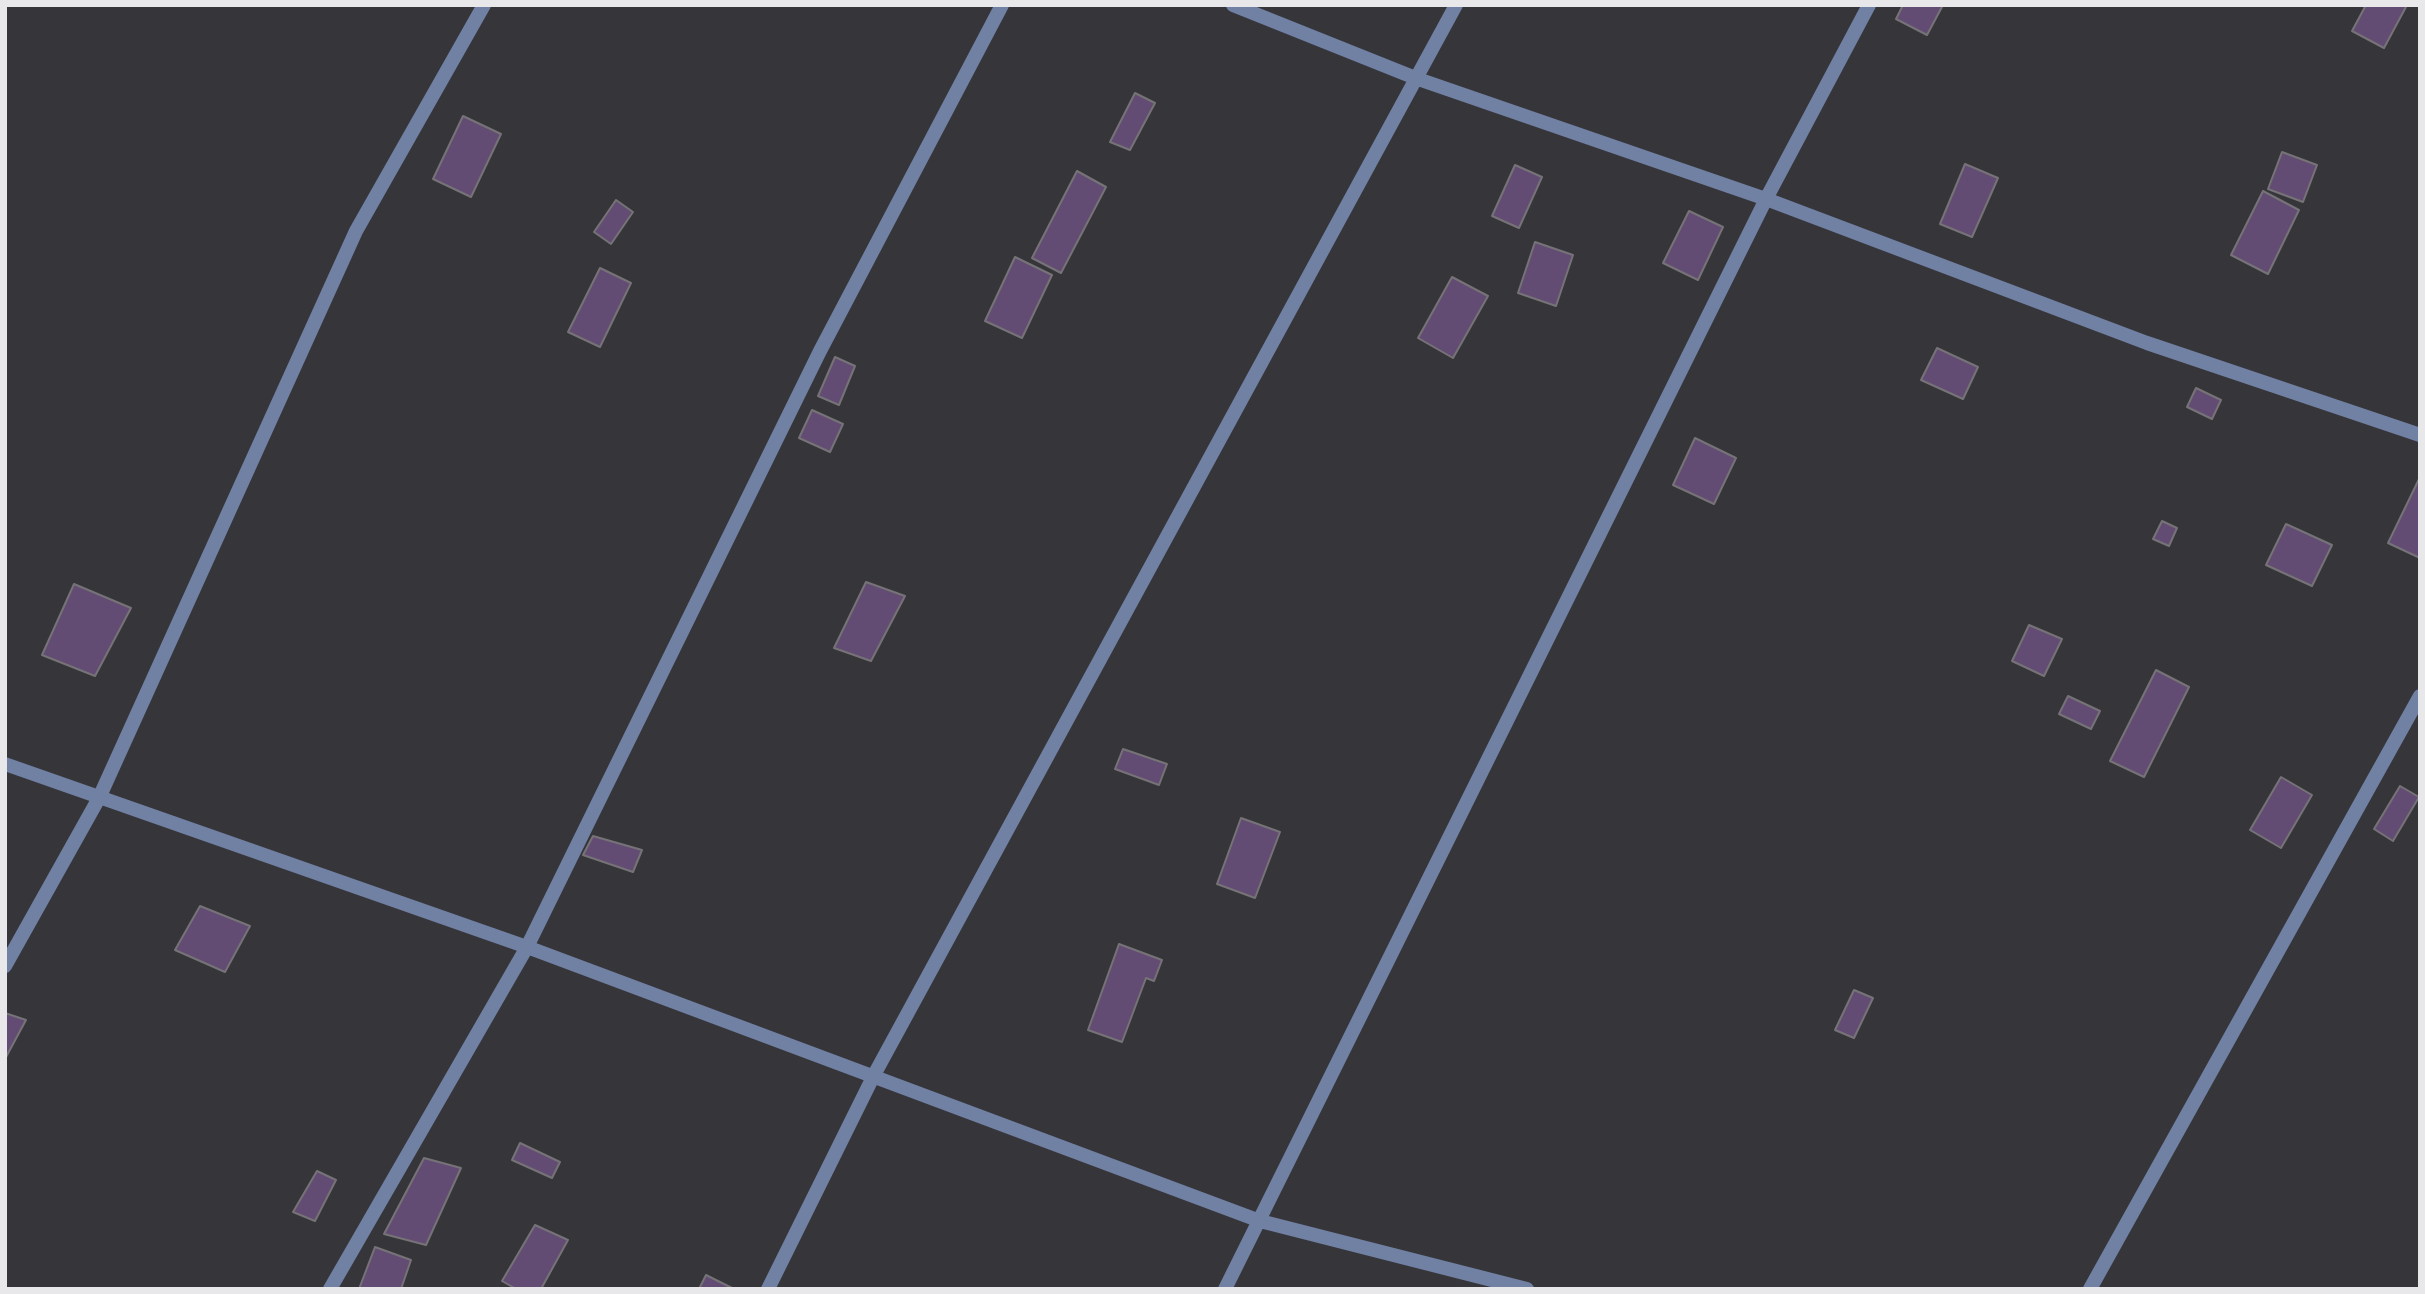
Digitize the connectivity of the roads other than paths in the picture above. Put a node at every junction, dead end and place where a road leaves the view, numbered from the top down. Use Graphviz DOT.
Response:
graph roads {
  1 [pos="484,5"];
  2 [pos="1002,5"];
  3 [pos="1233,5"];
  4 [pos="1456,5"];
  5 [pos="1869,5"];
  6 [pos="1418,79"];
  7 [pos="1766,199"];
  8 [pos="2420,435"];
  9 [pos="2420,696"];
  10 [pos="5,764"];
  11 [pos="99,798"];
  12 [pos="527,947"];
  13 [pos="5,966"];
  14 [pos="874,1075"];
  15 [pos="1260,1221"];
  16 [pos="330,1289"];
  17 [pos="768,1289"];
  18 [pos="1225,1289"];
  19 [pos="1527,1289"];
  20 [pos="2090,1289"];
  1 -- 11 [label="street"];
  2 -- 12 [label="street"];
  3 -- 6 [label="street"];
  4 -- 6 [label="street"];
  5 -- 7 [label="street"];
  6 -- 7 [label="street"];
  6 -- 14 [label="street"];
  7 -- 8 [label="street"];
  7 -- 15 [label="street"];
  9 -- 20 [label="street"];
  10 -- 11 [label="street"];
  11 -- 12 [label="street"];
  11 -- 13 [label="street"];
  12 -- 14 [label="street"];
  12 -- 16 [label="street"];
  14 -- 15 [label="street"];
  14 -- 17 [label="street"];
  15 -- 18 [label="street"];
  15 -- 19 [label="street"];
}
